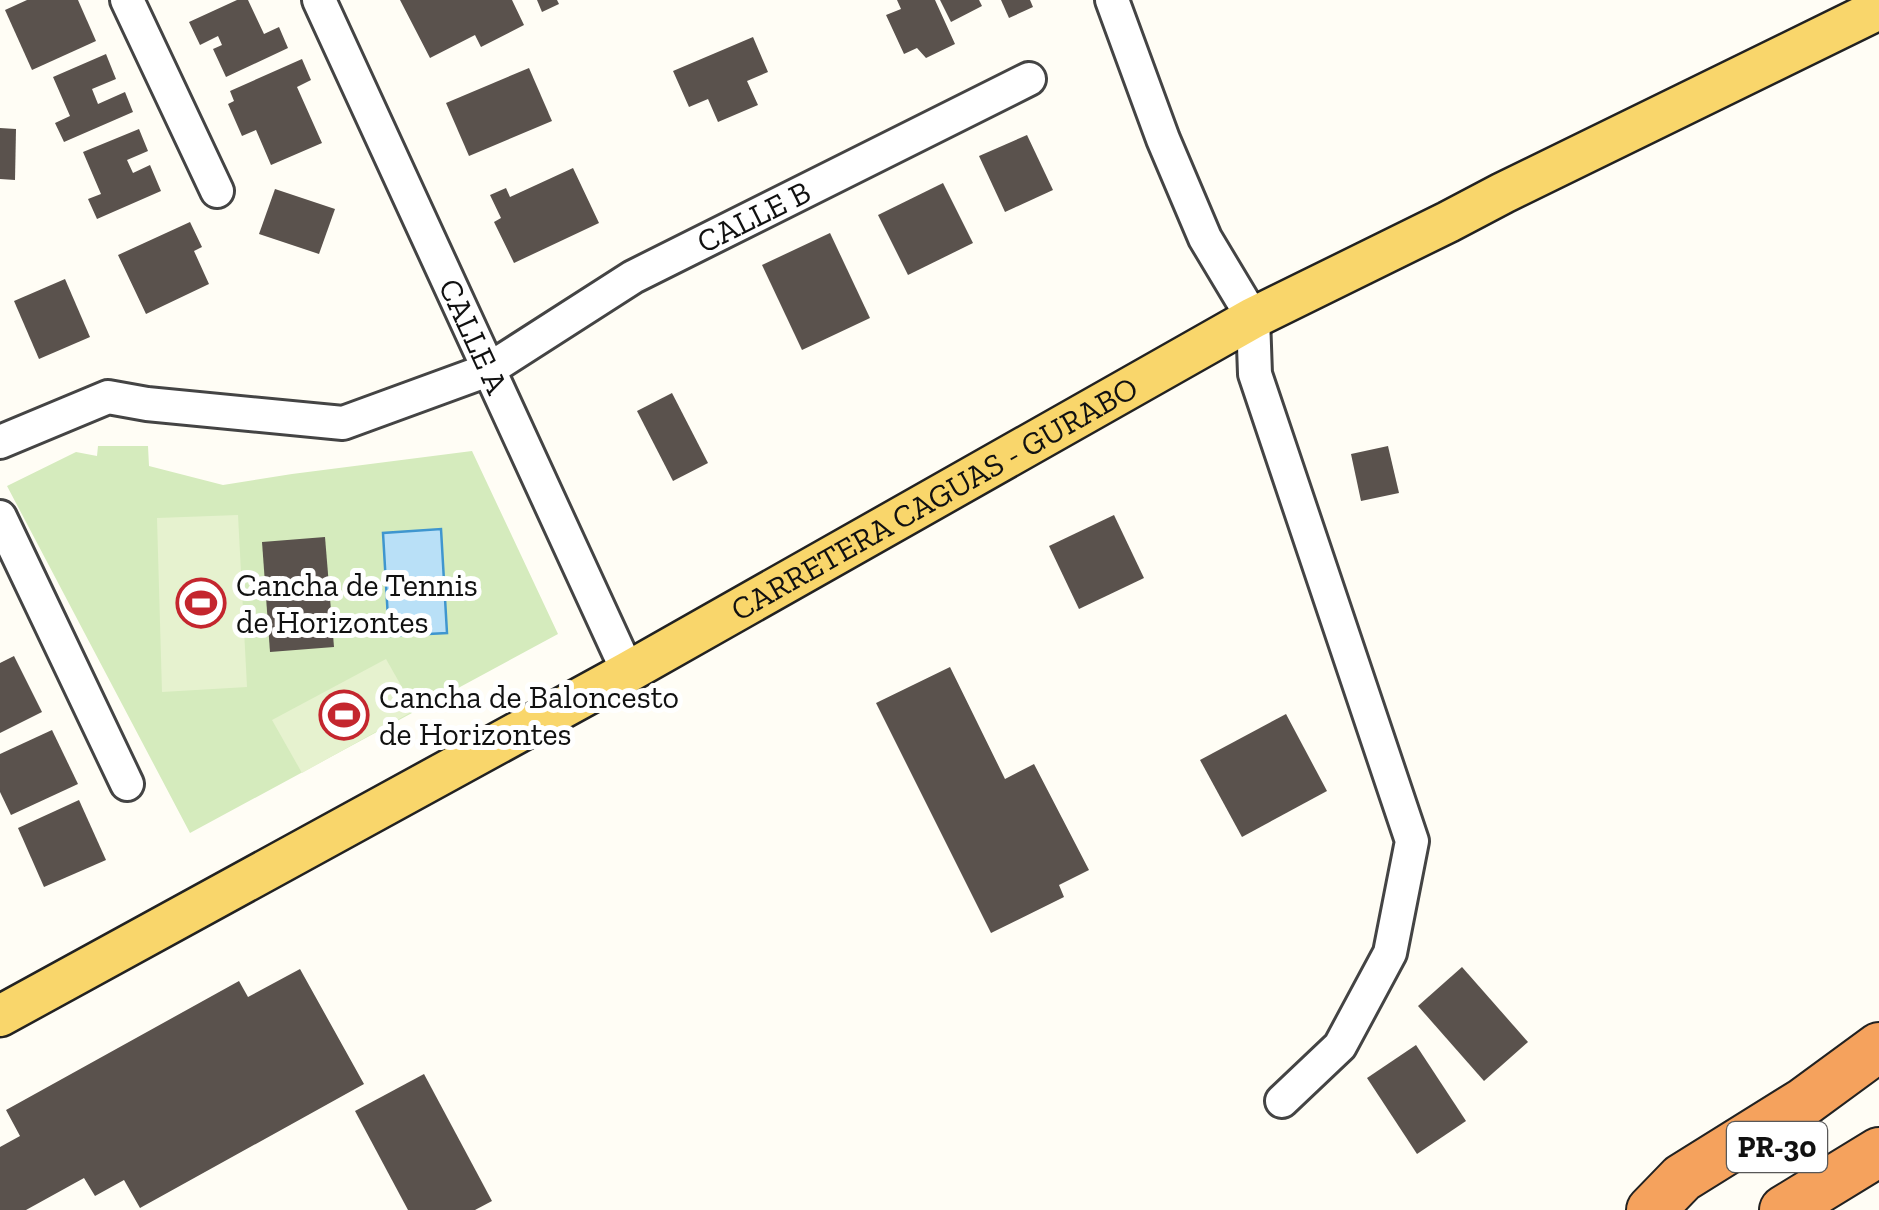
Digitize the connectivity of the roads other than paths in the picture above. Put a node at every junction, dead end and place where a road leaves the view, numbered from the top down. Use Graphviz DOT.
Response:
graph roads {
  1 [pos="126,0"];
  2 [pos="319,0"];
  3 [pos="1112,0"];
  4 [pos="1879,9"];
  5 [pos="1029,80"];
  6 [pos="218,192"];
  7 [pos="1253,318"];
  8 [pos="488,370"];
  9 [pos="0,442"];
  10 [pos="0,517"];
  11 [pos="628,672"];
  12 [pos="127,784"];
  13 [pos="0,1016"];
  14 [pos="1879,1047"];
  15 [pos="1879,1085"];
  16 [pos="1282,1100"];
  17 [pos="1879,1152"];
  18 [pos="1651,1210"];
  19 [pos="1675,1210"];
  20 [pos="1784,1210"];
  1 -- 6 [label="street"];
  2 -- 8 [label="street, CALLE A"];
  3 -- 7 [label="street"];
  4 -- 7 [label="main road, CARRETERA CAGUAS - GURABO"];
  5 -- 8 [label="street, CALLE B"];
  7 -- 11 [label="main road, CARRETERA CAGUAS - GURABO"];
  7 -- 16 [label="street"];
  8 -- 9 [label="street, CALLE B"];
  8 -- 11 [label="street, CALLE A"];
  10 -- 12 [label="street"];
  11 -- 13 [label="main road, CARRETERA CAGUAS - GURABO"];
  14 -- 18 [label="highway"];
  15 -- 19 [label="highway, PR-30"];
  17 -- 20 [label="highway, PR-30"];
}
